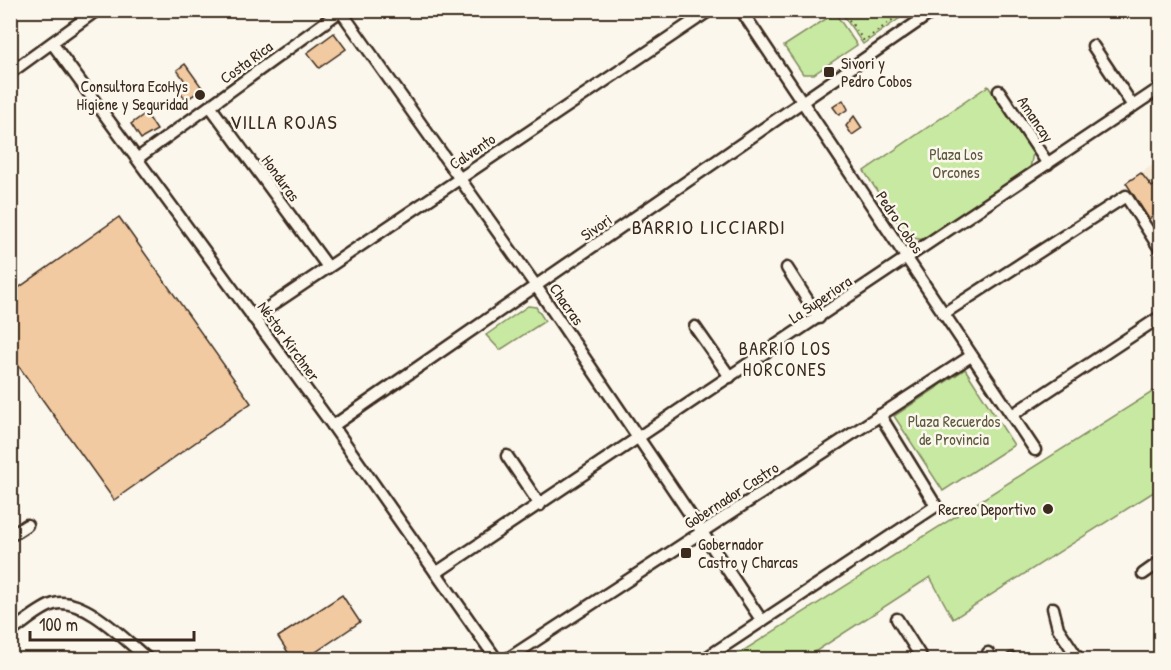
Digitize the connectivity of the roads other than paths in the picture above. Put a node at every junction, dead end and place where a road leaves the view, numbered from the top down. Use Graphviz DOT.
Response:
graph roads {
  1 [pos="97,10"];
  2 [pos="710,10"];
  3 [pos="741,10"];
  4 [pos="934,10"];
  5 [pos="341,11"];
  6 [pos="52,43"];
  7 [pos="1093,46"];
  8 [pos="10,73"];
  9 [pos="1161,88"];
  10 [pos="999,91"];
  11 [pos="803,103"];
  12 [pos="210,106"];
  13 [pos="1133,106"];
  14 [pos="138,158"];
  15 [pos="1048,164"];
  16 [pos="459,177"];
  17 [pos="1161,249"];
  18 [pos="906,259"];
  19 [pos="328,267"];
  20 [pos="787,268"];
  21 [pos="536,286"];
  22 [pos="943,314"];
  23 [pos="1161,317"];
  24 [pos="253,318"];
  25 [pos="819,318"];
  26 [pos="695,327"];
  27 [pos="971,356"];
  28 [pos="730,377"];
  29 [pos="880,415"];
  30 [pos="1012,416"];
  31 [pos="333,426"];
  32 [pos="640,438"];
  33 [pos="1035,450"];
  34 [pos="507,456"];
  35 [pos="540,505"];
  36 [pos="27,525"];
  37 [pos="703,531"];
  38 [pos="10,536"];
  39 [pos="1161,562"];
  40 [pos="436,573"];
  41 [pos="1143,574"];
  42 [pos="1053,608"];
  43 [pos="897,619"];
  44 [pos="762,621"];
  45 [pos="10,632"];
  46 [pos="149,660"];
  47 [pos="497,660"];
  48 [pos="506,660"];
  49 [pos="703,660"];
  50 [pos="923,660"];
  51 [pos="1078,660"];
  1 -- 6 [label="street"];
  2 -- 16 [label="street, Calvento"];
  3 -- 11 [label="street, Pedro Cobos"];
  4 -- 11 [label="street, Sivori"];
  5 -- 12 [label="street, Costa Rica"];
  5 -- 16 [label="street, Chacras"];
  6 -- 8 [label="street"];
  6 -- 14 [label="street, Néstor Kirchner"];
  7 -- 13 [label="street"];
  9 -- 13 [label="street, La Superiora"];
  10 -- 15 [label="street, Amancay"];
  11 -- 18 [label="street, Pedro Cobos"];
  11 -- 21 [label="street, Sivori"];
  12 -- 14 [label="street, Costa Rica"];
  12 -- 19 [label="street, Honduras"];
  13 -- 15 [label="street, La Superiora"];
  14 -- 24 [label="street, Néstor Kirchner"];
  15 -- 18 [label="street, La Superiora"];
  16 -- 19 [label="street, Calvento"];
  16 -- 21 [label="street, Chacras"];
  17 -- 22 [label="street"];
  18 -- 22 [label="street, Pedro Cobos"];
  18 -- 25 [label="street, La Superiora"];
  19 -- 24 [label="street, Calvento"];
  20 -- 25 [label="street"];
  21 -- 31 [label="street, Sivori"];
  21 -- 32 [label="street, Chacras"];
  22 -- 27 [label="street, Pedro Cobos"];
  23 -- 30 [label="street"];
  24 -- 31 [label="street, Néstor Kirchner"];
  25 -- 28 [label="street, La Superiora"];
  26 -- 28 [label="street"];
  27 -- 29 [label="street, Gobernador Castro"];
  27 -- 30 [label="street, Pedro Cobos"];
  28 -- 32 [label="street, La Superiora"];
  29 -- 37 [label="street, Gobernador Castro"];
  29 -- 44 [label="street"];
  30 -- 33 [label="street, Pedro Cobos"];
  31 -- 40 [label="street, Néstor Kirchner"];
  32 -- 35 [label="street, La Superiora"];
  32 -- 37 [label="street, Chacras"];
  34 -- 35 [label="street"];
  35 -- 40 [label="street, La Superiora"];
  36 -- 38 [label="street"];
  37 -- 44 [label="street, Chacras"];
  37 -- 48 [label="street, Gobernador Castro"];
  39 -- 41 [label="street"];
  40 -- 47 [label="street, Néstor Kirchner"];
  42 -- 51 [label="street"];
  43 -- 50 [label="street"];
  44 -- 49 [label="street"];
  45 -- 46 [label="street"];
}
